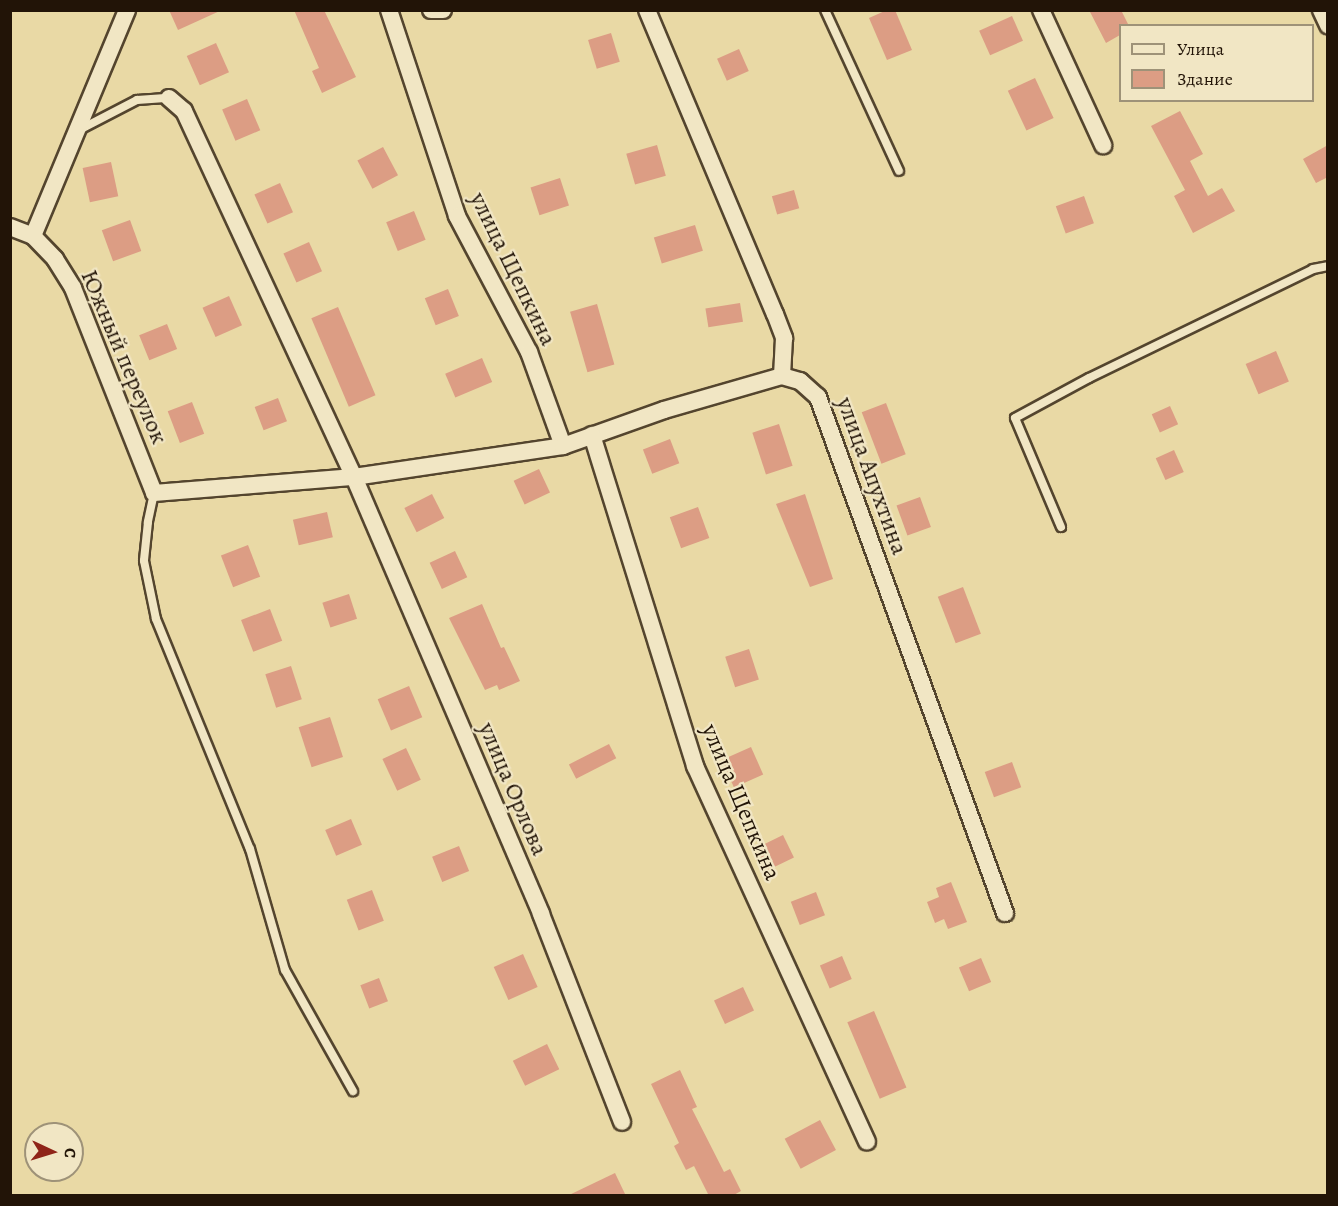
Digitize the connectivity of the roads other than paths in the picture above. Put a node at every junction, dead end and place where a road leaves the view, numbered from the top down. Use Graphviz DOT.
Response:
graph roads {
  1 [pos="127,10"];
  2 [pos="389,10"];
  3 [pos="431,10"];
  4 [pos="443,10"];
  5 [pos="647,10"];
  6 [pos="825,10"];
  7 [pos="1041,10"];
  8 [pos="1321,10"];
  9 [pos="1328,25"];
  10 [pos="169,98"];
  11 [pos="75,132"];
  12 [pos="1103,145"];
  13 [pos="899,171"];
  14 [pos="10,227"];
  15 [pos="33,236"];
  16 [pos="1328,266"];
  17 [pos="782,376"];
  18 [pos="592,435"];
  19 [pos="563,446"];
  20 [pos="354,477"];
  21 [pos="154,493"];
  22 [pos="1061,527"];
  23 [pos="1005,913"];
  24 [pos="353,1091"];
  25 [pos="622,1122"];
  26 [pos="867,1142"];
  1 -- 11 [label="street"];
  2 -- 19 [label="street, улица Щепкина"];
  3 -- 4 [label="street"];
  5 -- 17 [label="street"];
  6 -- 13 [label="lane"];
  7 -- 12 [label="street"];
  8 -- 9 [label="street"];
  10 -- 11 [label="lane"];
  10 -- 20 [label="street, улица Орлова"];
  11 -- 15 [label="street"];
  14 -- 15 [label="street, Южный переулок"];
  15 -- 21 [label="street, Южный переулок"];
  16 -- 22 [label="lane"];
  17 -- 18 [label="street"];
  17 -- 23 [label="street, улица Апухтина"];
  18 -- 19 [label="street"];
  18 -- 26 [label="street, улица Щепкина"];
  19 -- 20 [label="street"];
  20 -- 21 [label="street"];
  20 -- 25 [label="street, улица Орлова"];
  21 -- 24 [label="lane"];
}
